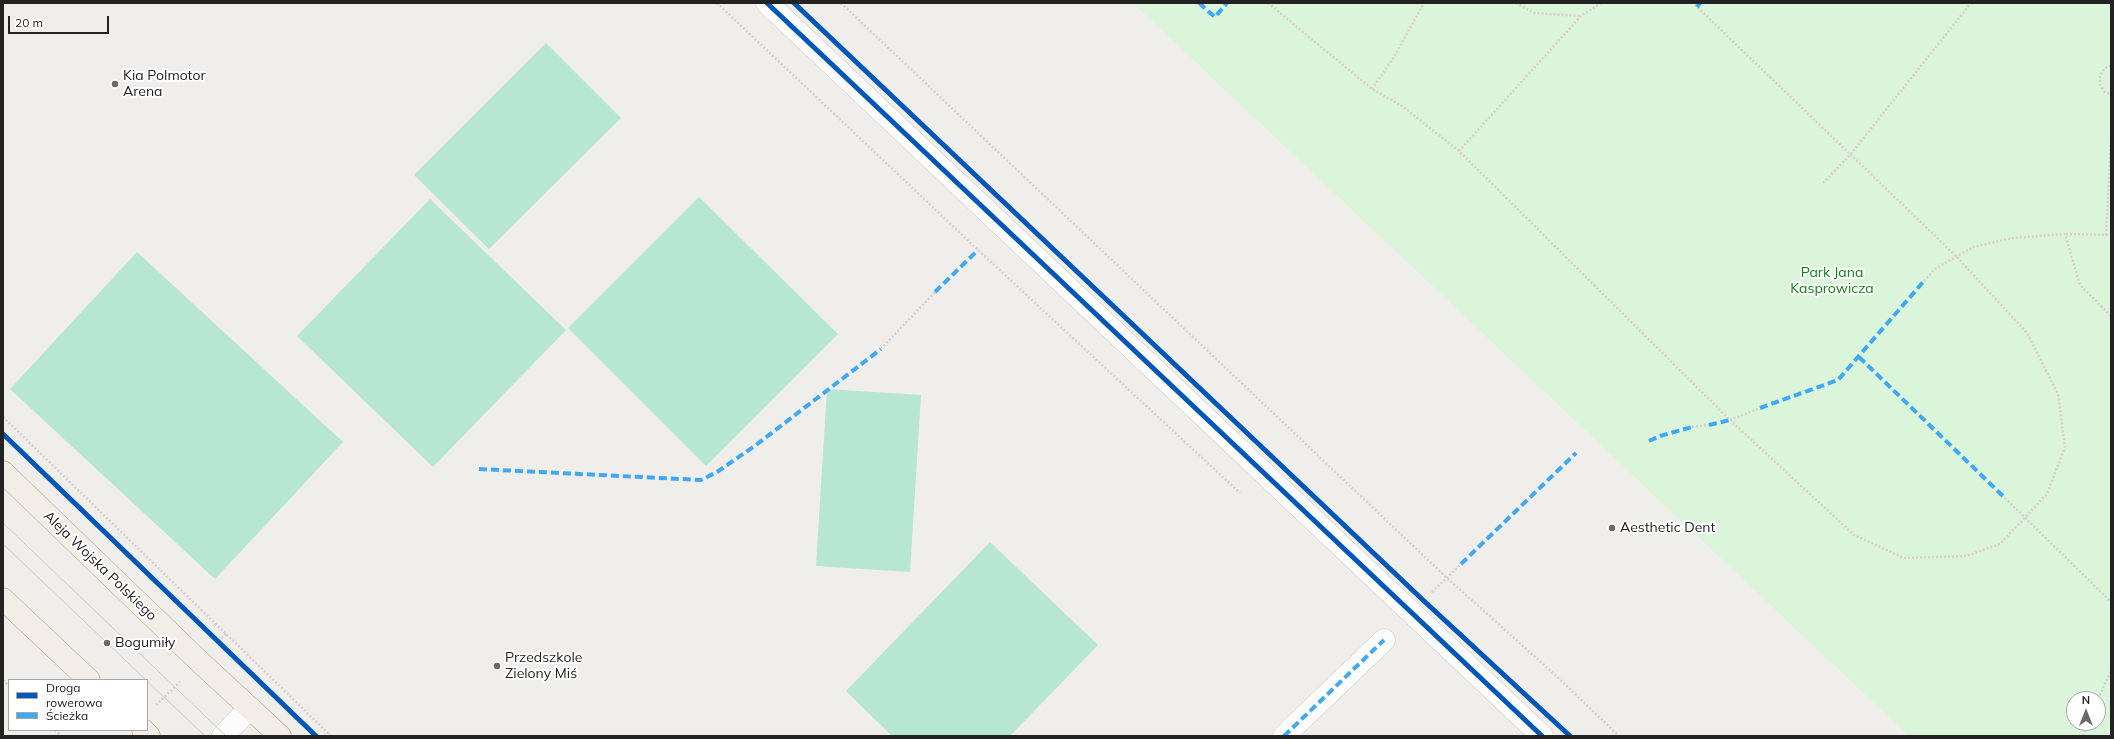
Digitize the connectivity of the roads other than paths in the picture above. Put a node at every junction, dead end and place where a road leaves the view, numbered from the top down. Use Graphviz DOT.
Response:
graph roads {
  1 [pos="767,3"];
  2 [pos="3,472"];
  3 [pos="3,599"];
  4 [pos="1384,640"];
  5 [pos="88,679"];
  6 [pos="250,708"];
  7 [pos="223,736"];
  8 [pos="280,736"];
  9 [pos="1284,736"];
  10 [pos="1542,736"];
  1 -- 10 [label="street"];
  2 -- 6 [label="main road, Aleja Wojska Polskiego"];
  3 -- 5 [label="main road"];
  4 -- 9 [label="street"];
  6 -- 7 [label="street"];
  6 -- 8 [label="main road, Aleja Wojska Polskiego"];
}
